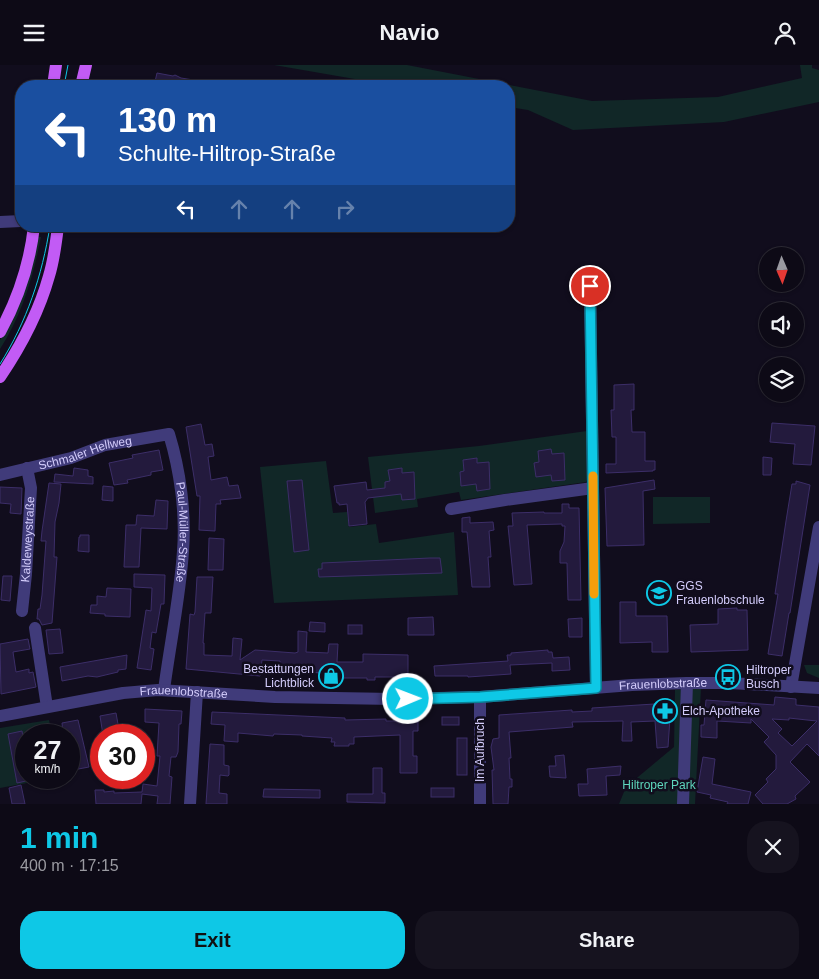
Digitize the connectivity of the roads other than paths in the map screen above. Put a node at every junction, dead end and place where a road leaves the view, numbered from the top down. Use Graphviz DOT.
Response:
graph roads {
  1 [pos="56,65"];
  2 [pos="86,65"];
  3 [pos="54,80"];
  4 [pos="82,80"];
  5 [pos="15,221"];
  6 [pos="0,222"];
  7 [pos="33,232"];
  8 [pos="57,232"];
  9 [pos="590,286"];
  10 [pos="0,332"];
  11 [pos="0,377"];
  12 [pos="170,434"];
  13 [pos="27,468"];
  14 [pos="0,475"];
  15 [pos="593,488"];
  16 [pos="450,509"];
  17 [pos="819,527"];
  18 [pos="22,611"];
  19 [pos="35,628"];
  20 [pos="687,683"];
  21 [pos="791,687"];
  22 [pos="596,688"];
  23 [pos="819,688"];
  24 [pos="164,691"];
  25 [pos="197,692"];
  26 [pos="480,697"];
  27 [pos="47,707"];
  28 [pos="0,716"];
  29 [pos="190,804"];
  30 [pos="480,804"];
  31 [pos="683,804"];
  1 -- 3 [label="main road"];
  2 -- 4 [label="main road"];
  5 -- 6 [label="street"];
  7 -- 10 [label="main road"];
  8 -- 11 [label="main road"];
  9 -- 15 [label="street"];
  12 -- 13 [label="street, Schmaler Hellweg"];
  12 -- 24 [label="street, Paul-Müller-Straße"];
  13 -- 14 [label="street, Schmaler Hellweg"];
  13 -- 18 [label="street, Kaldeweystraße"];
  15 -- 16 [label="street"];
  15 -- 22 [label="street"];
  17 -- 21 [label="street"];
  19 -- 27 [label="street"];
  20 -- 21 [label="street, Frauenlobstraße"];
  20 -- 22 [label="street, Frauenlobstraße"];
  20 -- 31 [label="street"];
  21 -- 23 [label="street, Frauenlobstraße"];
  22 -- 26 [label="street, Frauenlobstraße"];
  24 -- 25 [label="street, Frauenlobstraße"];
  24 -- 27 [label="street, Frauenlobstraße"];
  25 -- 26 [label="street, Frauenlobstraße"];
  25 -- 29 [label="street"];
  26 -- 30 [label="street, Im Aufbruch"];
  27 -- 28 [label="street, Frauenlobstraße"];
}
